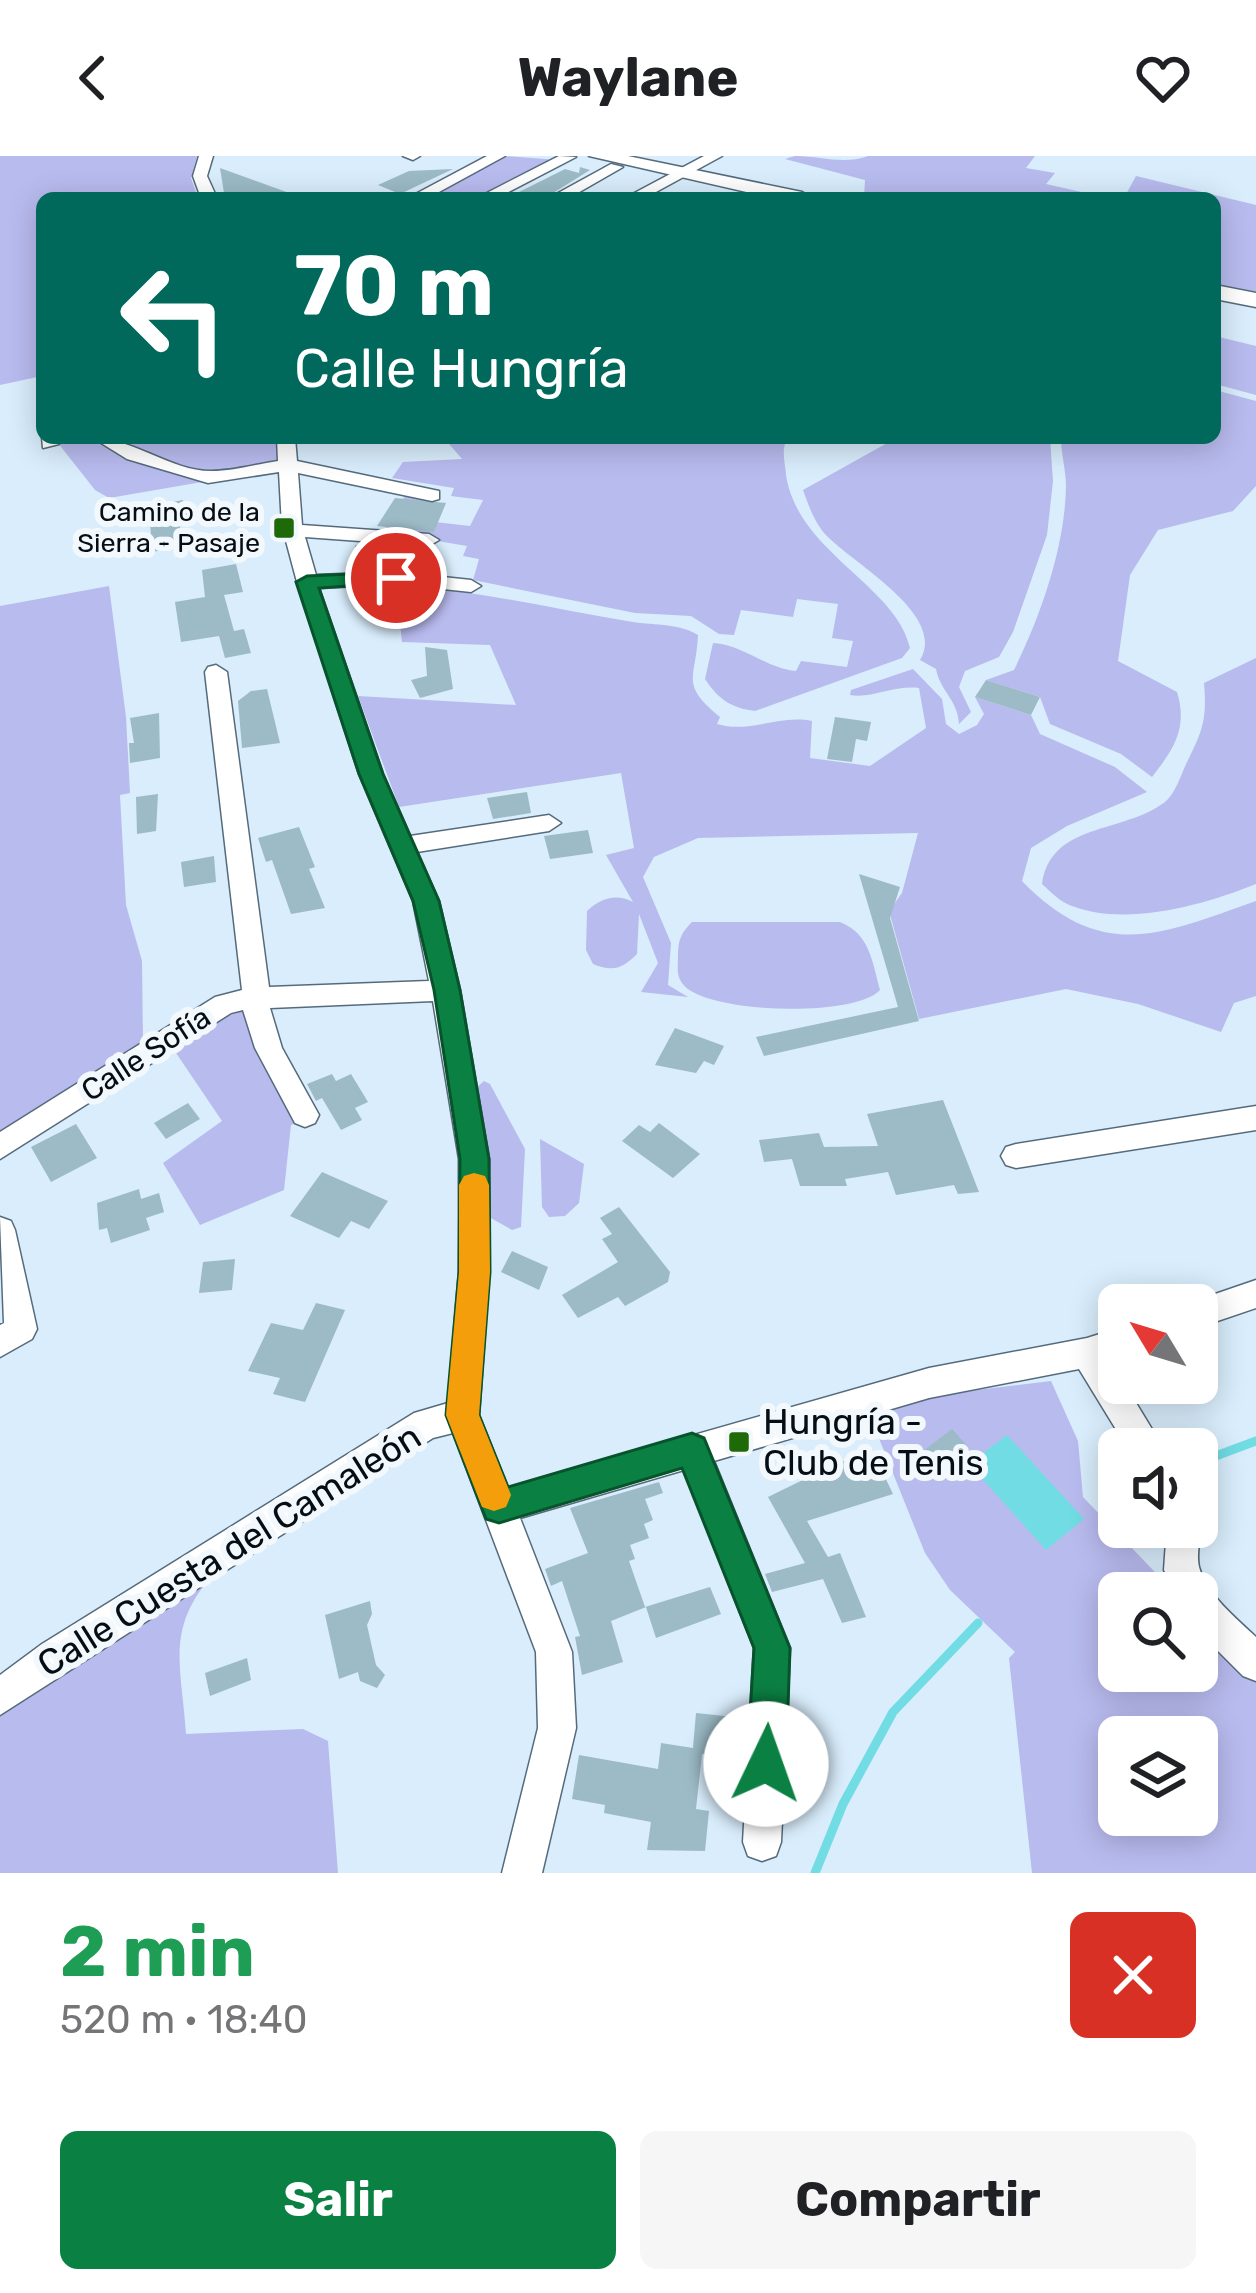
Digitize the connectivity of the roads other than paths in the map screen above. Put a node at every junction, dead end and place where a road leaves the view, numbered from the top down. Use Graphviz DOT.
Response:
graph roads {
  1 [pos="206,156"];
  2 [pos="498,156"];
  3 [pos="715,156"];
  4 [pos="566,157"];
  5 [pos="608,161"];
  6 [pos="675,175"];
  7 [pos="207,192"];
  8 [pos="428,192"];
  9 [pos="497,192"];
  10 [pos="565,192"];
  11 [pos="644,192"];
  12 [pos="739,192"];
  13 [pos="769,192"];
  14 [pos="1221,293"];
  15 [pos="1256,300"];
  16 [pos="113,444"];
  17 [pos="286,452"];
  18 [pos="432,495"];
  19 [pos="292,530"];
  20 [pos="428,540"];
  21 [pos="307,582"];
  22 [pos="471,586"];
  23 [pos="216,672"];
  24 [pos="549,823"];
  25 [pos="402,846"];
  26 [pos="447,990"];
  27 [pos="252,998"];
  28 [pos="305,1115"];
  29 [pos="1256,1118"];
  30 [pos="0,1147"];
  31 [pos="1016,1156"];
  32 [pos="0,1230"];
  33 [pos="1256,1294"];
  34 [pos="1218,1307"];
  35 [pos="0,1342"];
  36 [pos="1098,1349"];
  37 [pos="1087,1353"];
  38 [pos="463,1415"];
  39 [pos="1134,1428"];
  40 [pos="692,1449"];
  41 [pos="499,1507"];
  42 [pos="1218,1626"];
  43 [pos="1256,1663"];
  44 [pos="0,1697"];
  45 [pos="763,1842"];
  46 [pos="522,1873"];
  1 -- 7 [label="street"];
  2 -- 8 [label="street"];
  3 -- 6 [label="street"];
  4 -- 5 [label="main road"];
  4 -- 9 [label="street"];
  5 -- 6 [label="main road"];
  5 -- 10 [label="street"];
  6 -- 11 [label="street"];
  6 -- 12 [label="main road"];
  6 -- 13 [label="main road"];
  14 -- 15 [label="main road"];
  16 -- 17 [label="street"];
  17 -- 18 [label="street"];
  17 -- 19 [label="street"];
  19 -- 20 [label="street"];
  19 -- 21 [label="street"];
  21 -- 22 [label="street"];
  21 -- 25 [label="street"];
  23 -- 27 [label="street"];
  24 -- 25 [label="street"];
  25 -- 26 [label="street"];
  26 -- 27 [label="street, Calle Sofía"];
  26 -- 38 [label="street"];
  27 -- 28 [label="street"];
  27 -- 30 [label="street, Calle Sofía"];
  29 -- 31 [label="street"];
  32 -- 35 [label="street"];
  33 -- 34 [label="street"];
  36 -- 37 [label="street"];
  37 -- 39 [label="street"];
  37 -- 40 [label="street"];
  38 -- 41 [label="street"];
  38 -- 44 [label="street, Calle Cuesta del Camaleón"];
  40 -- 41 [label="street"];
  40 -- 45 [label="street"];
  41 -- 46 [label="street"];
  42 -- 43 [label="street"];
}
